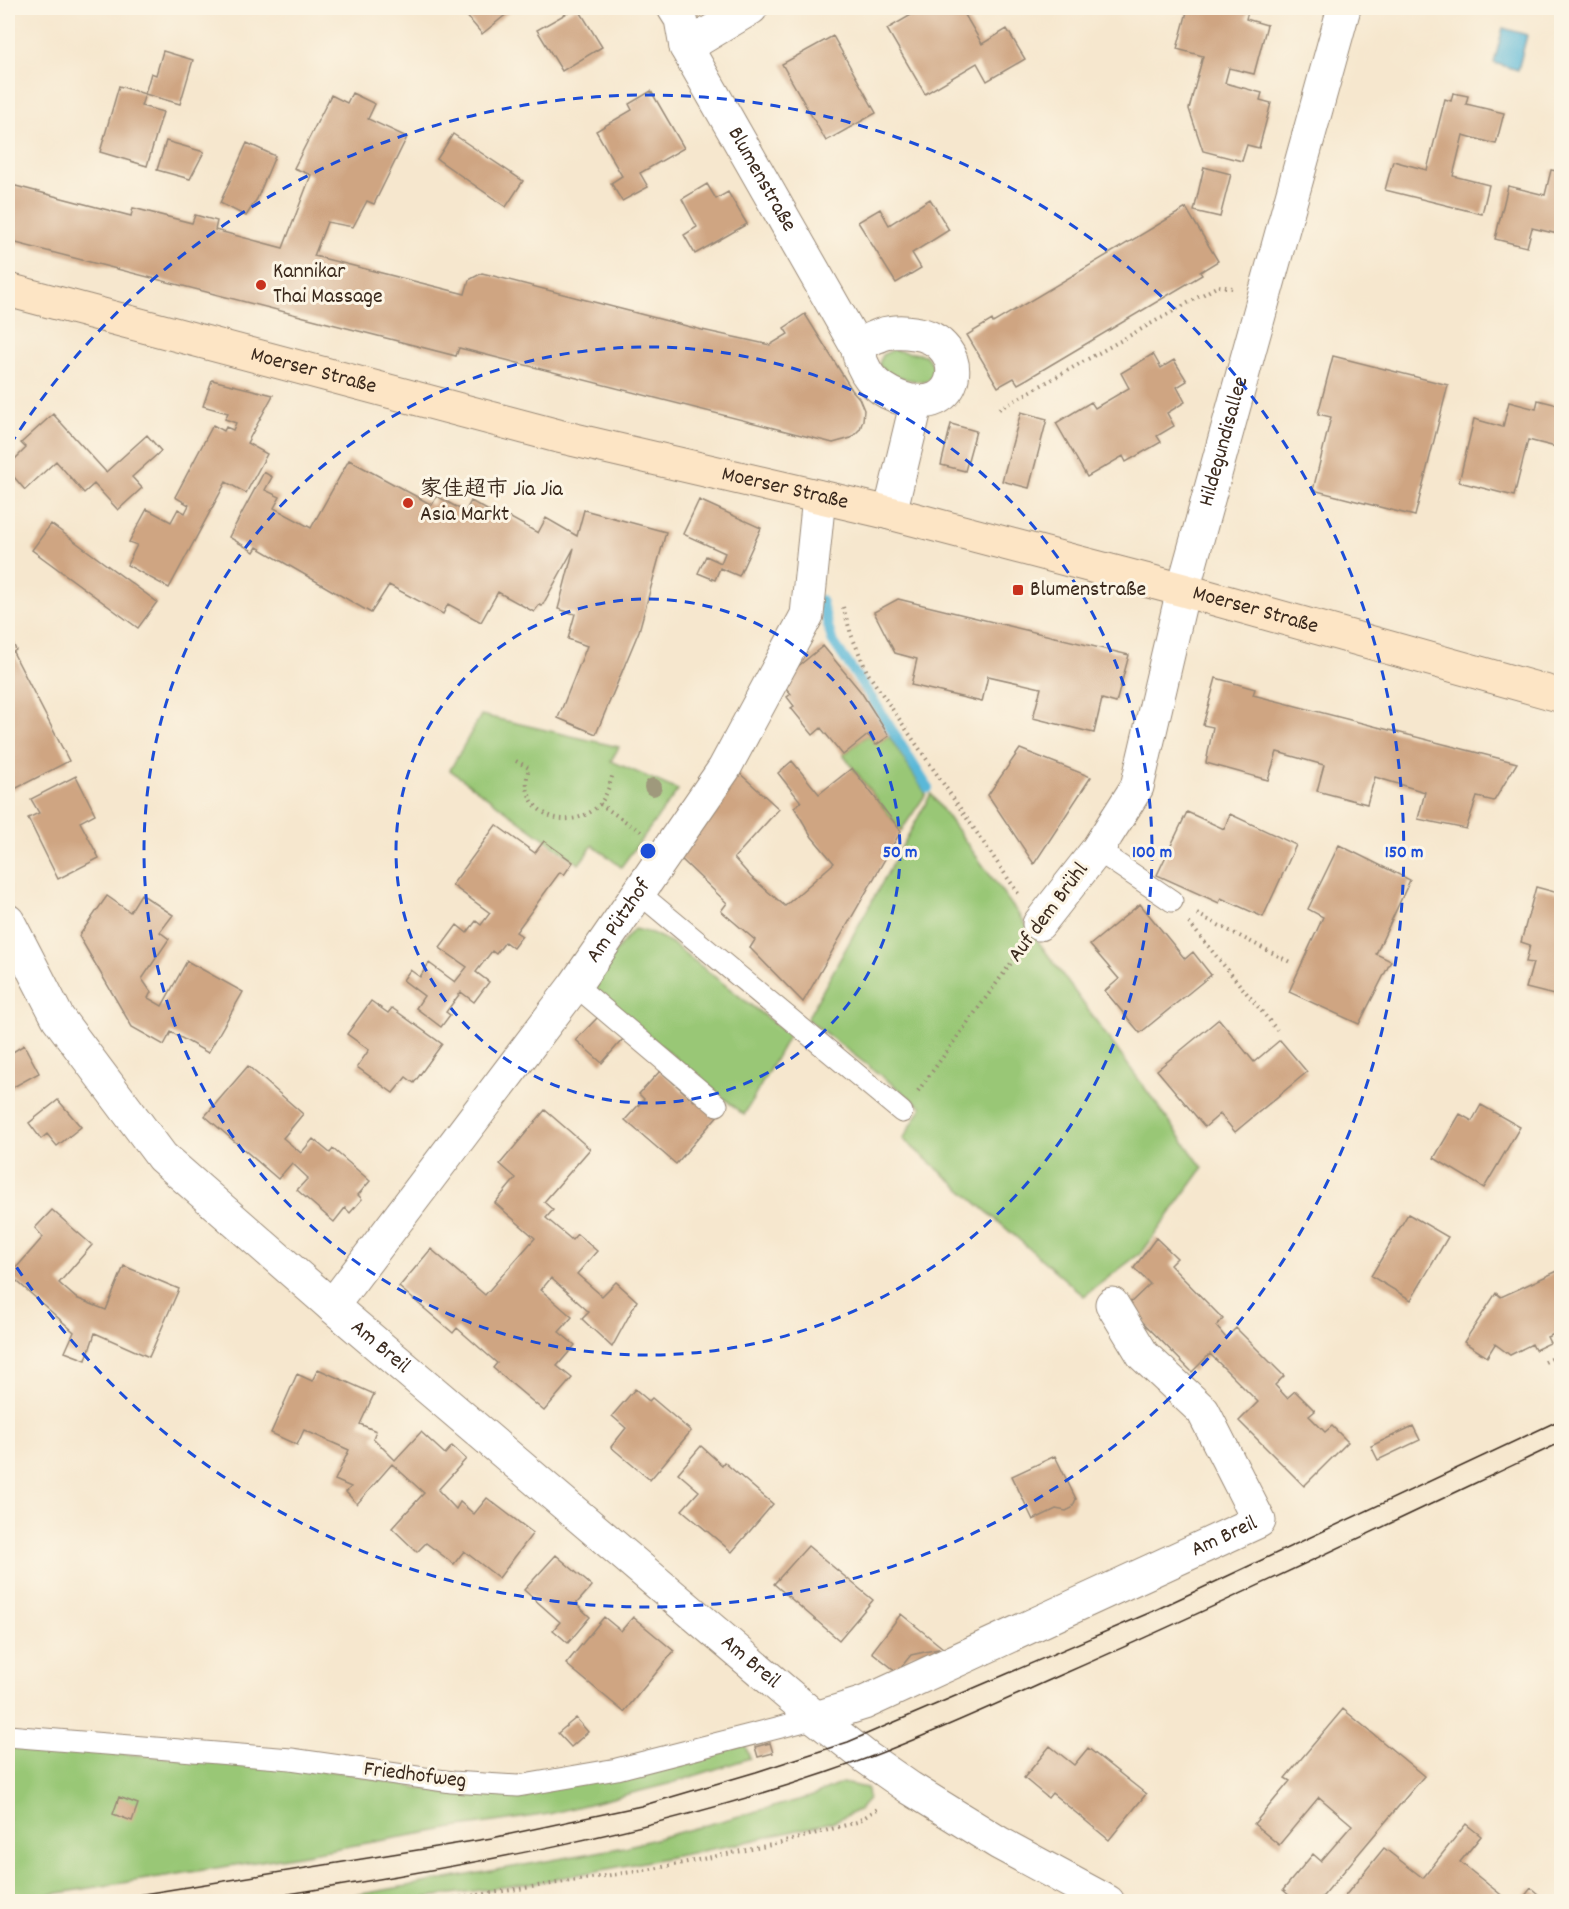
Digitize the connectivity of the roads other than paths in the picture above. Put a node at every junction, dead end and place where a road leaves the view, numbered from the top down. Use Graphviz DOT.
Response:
graph roads {
  1 [pos="674,8"];
  2 [pos="751,8"];
  3 [pos="1344,8"];
  4 [pos="686,47"];
  5 [pos="8,290"];
  6 [pos="857,346"];
  7 [pos="917,401"];
  8 [pos="819,497"];
  9 [pos="890,513"];
  10 [pos="1183,590"];
  11 [pos="1562,696"];
  12 [pos="1097,850"];
  13 [pos="639,893"];
  14 [pos="1172,901"];
  15 [pos="8,921"];
  16 [pos="1040,924"];
  17 [pos="575,985"];
  18 [pos="717,1105"];
  19 [pos="902,1112"];
  20 [pos="1112,1304"];
  21 [pos="332,1306"];
  22 [pos="816,1718"];
  23 [pos="8,1736"];
  24 [pos="1108,1902"];
  1 -- 4 [label="street, Blumenstraße"];
  2 -- 4 [label="street"];
  3 -- 10 [label="street, Hildegundisallee"];
  4 -- 6 [label="street, Blumenstraße"];
  5 -- 8 [label="main road, Moerser Straße"];
  6 -- 7 [label="street, Blumenstraße"];
  6 -- 7 [label="street"];
  7 -- 9 [label="street"];
  8 -- 9 [label="main road, Moerser Straße"];
  8 -- 13 [label="street, Am Pützhof"];
  9 -- 10 [label="main road, Moerser Straße"];
  10 -- 11 [label="main road, Moerser Straße"];
  10 -- 12 [label="street, Auf dem Brühl"];
  12 -- 14 [label="lane"];
  12 -- 16 [label="street, Auf dem Brühl"];
  13 -- 17 [label="street, Am Pützhof"];
  13 -- 19 [label="lane"];
  15 -- 21 [label="street, Am Breil"];
  17 -- 18 [label="lane"];
  17 -- 21 [label="street, Am Pützhof"];
  20 -- 22 [label="street, Am Breil"];
  21 -- 22 [label="street, Am Breil"];
  22 -- 23 [label="lane, Friedhofweg"];
  22 -- 24 [label="street, Am Breil"];
}
